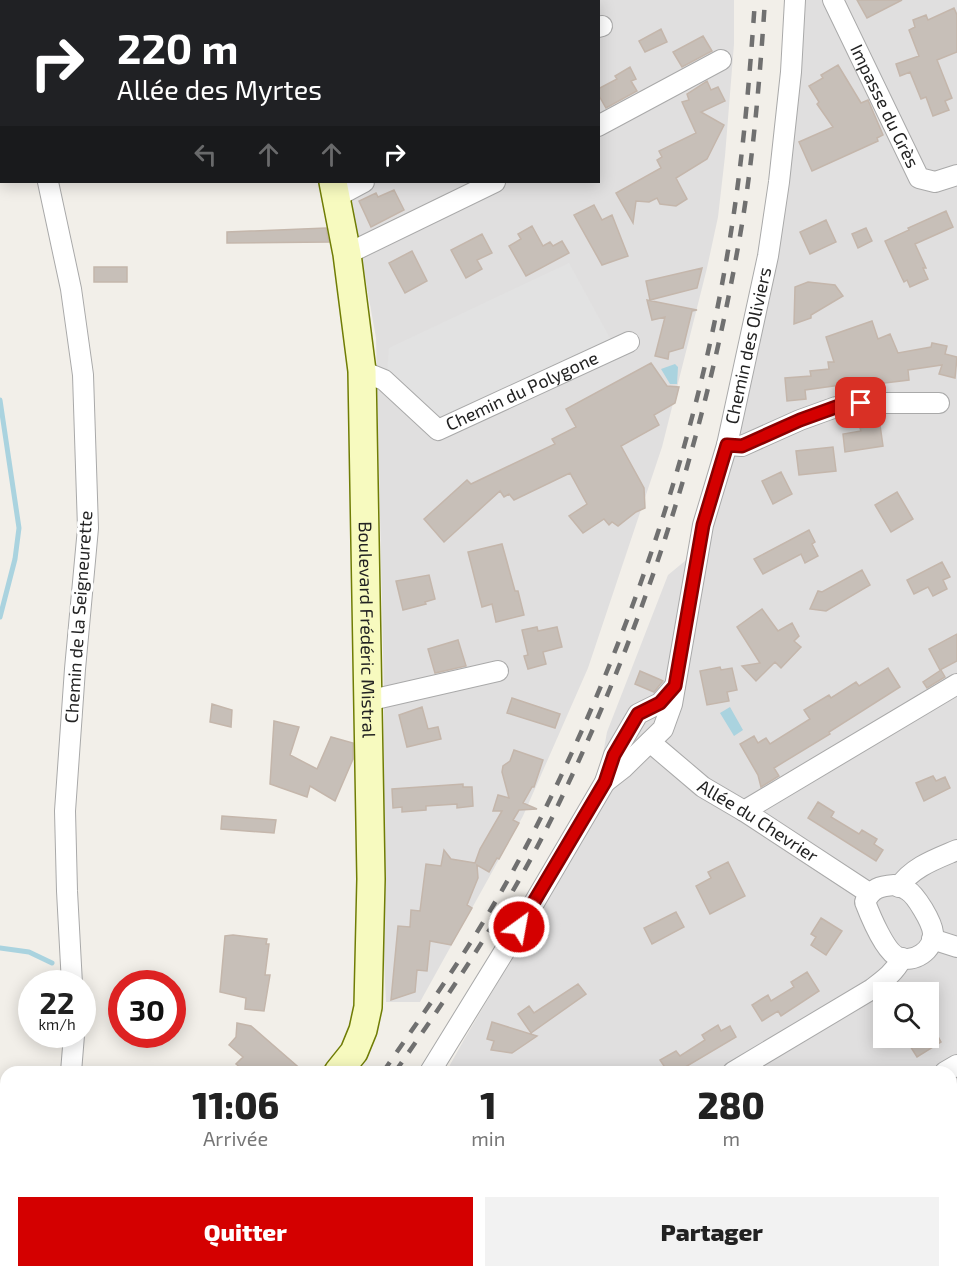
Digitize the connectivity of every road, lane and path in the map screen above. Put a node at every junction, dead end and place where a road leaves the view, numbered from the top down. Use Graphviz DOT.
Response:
graph roads {
  1 [pos="795,0"];
  2 [pos="833,0"];
  3 [pos="721,60"];
  4 [pos="600,125"];
  5 [pos="957,175"];
  6 [pos="48,183"];
  7 [pos="360,183"];
  8 [pos="493,183"];
  9 [pos="334,189"];
  10 [pos="347,254"];
  11 [pos="629,342"];
  12 [pos="362,371"];
  13 [pos="939,403"];
  14 [pos="727,445"];
  15 [pos="498,671"];
  16 [pos="957,684"];
  17 [pos="675,686"];
  18 [pos="367,700"];
  19 [pos="650,742"];
  20 [pos="605,782"];
  21 [pos="744,811"];
  22 [pos="957,850"];
  23 [pos="899,887"];
  24 [pos="869,893"];
  25 [pos="932,939"];
  26 [pos="957,947"];
  27 [pos="902,958"];
  28 [pos="71,970"];
  29 [pos="73,1048"];
  30 [pos="72,1066"];
  31 [pos="343,1066"];
  32 [pos="434,1066"];
  33 [pos="744,1066"];
  1 -- 14 [label="street, Chemin des Oliviers"];
  2 -- 5 [label="street, Impasse du Grès"];
  3 -- 4 [label="street"];
  6 -- 28 [label="street, Chemin de la Seigneurette"];
  7 -- 9 [label="street"];
  8 -- 10 [label="street"];
  9 -- 10 [label="main road, Boulevard Frédéric Mistral"];
  10 -- 12 [label="main road, Boulevard Frédéric Mistral"];
  11 -- 12 [label="street, Chemin du Polygone"];
  12 -- 18 [label="main road, Boulevard Frédéric Mistral"];
  13 -- 14 [label="street"];
  14 -- 17 [label="street, Chemin des Oliviers"];
  15 -- 18 [label="street"];
  16 -- 21 [label="street"];
  17 -- 19 [label="street, Chemin des Oliviers"];
  17 -- 20 [label="street, Chemin des Oliviers"];
  18 -- 31 [label="main road, Boulevard Frédéric Mistral"];
  19 -- 20 [label="street, Chemin des Oliviers"];
  19 -- 21 [label="street, Allée du Chevrier"];
  20 -- 32 [label="street, Chemin des Oliviers"];
  21 -- 24 [label="street, Allée du Chevrier"];
  22 -- 23 [label="street"];
  23 -- 24 [label="street"];
  23 -- 25 [label="street"];
  24 -- 27 [label="street"];
  25 -- 26 [label="street"];
  25 -- 27 [label="street"];
  27 -- 33 [label="street"];
  29 -- 30 [label="street"];
}
